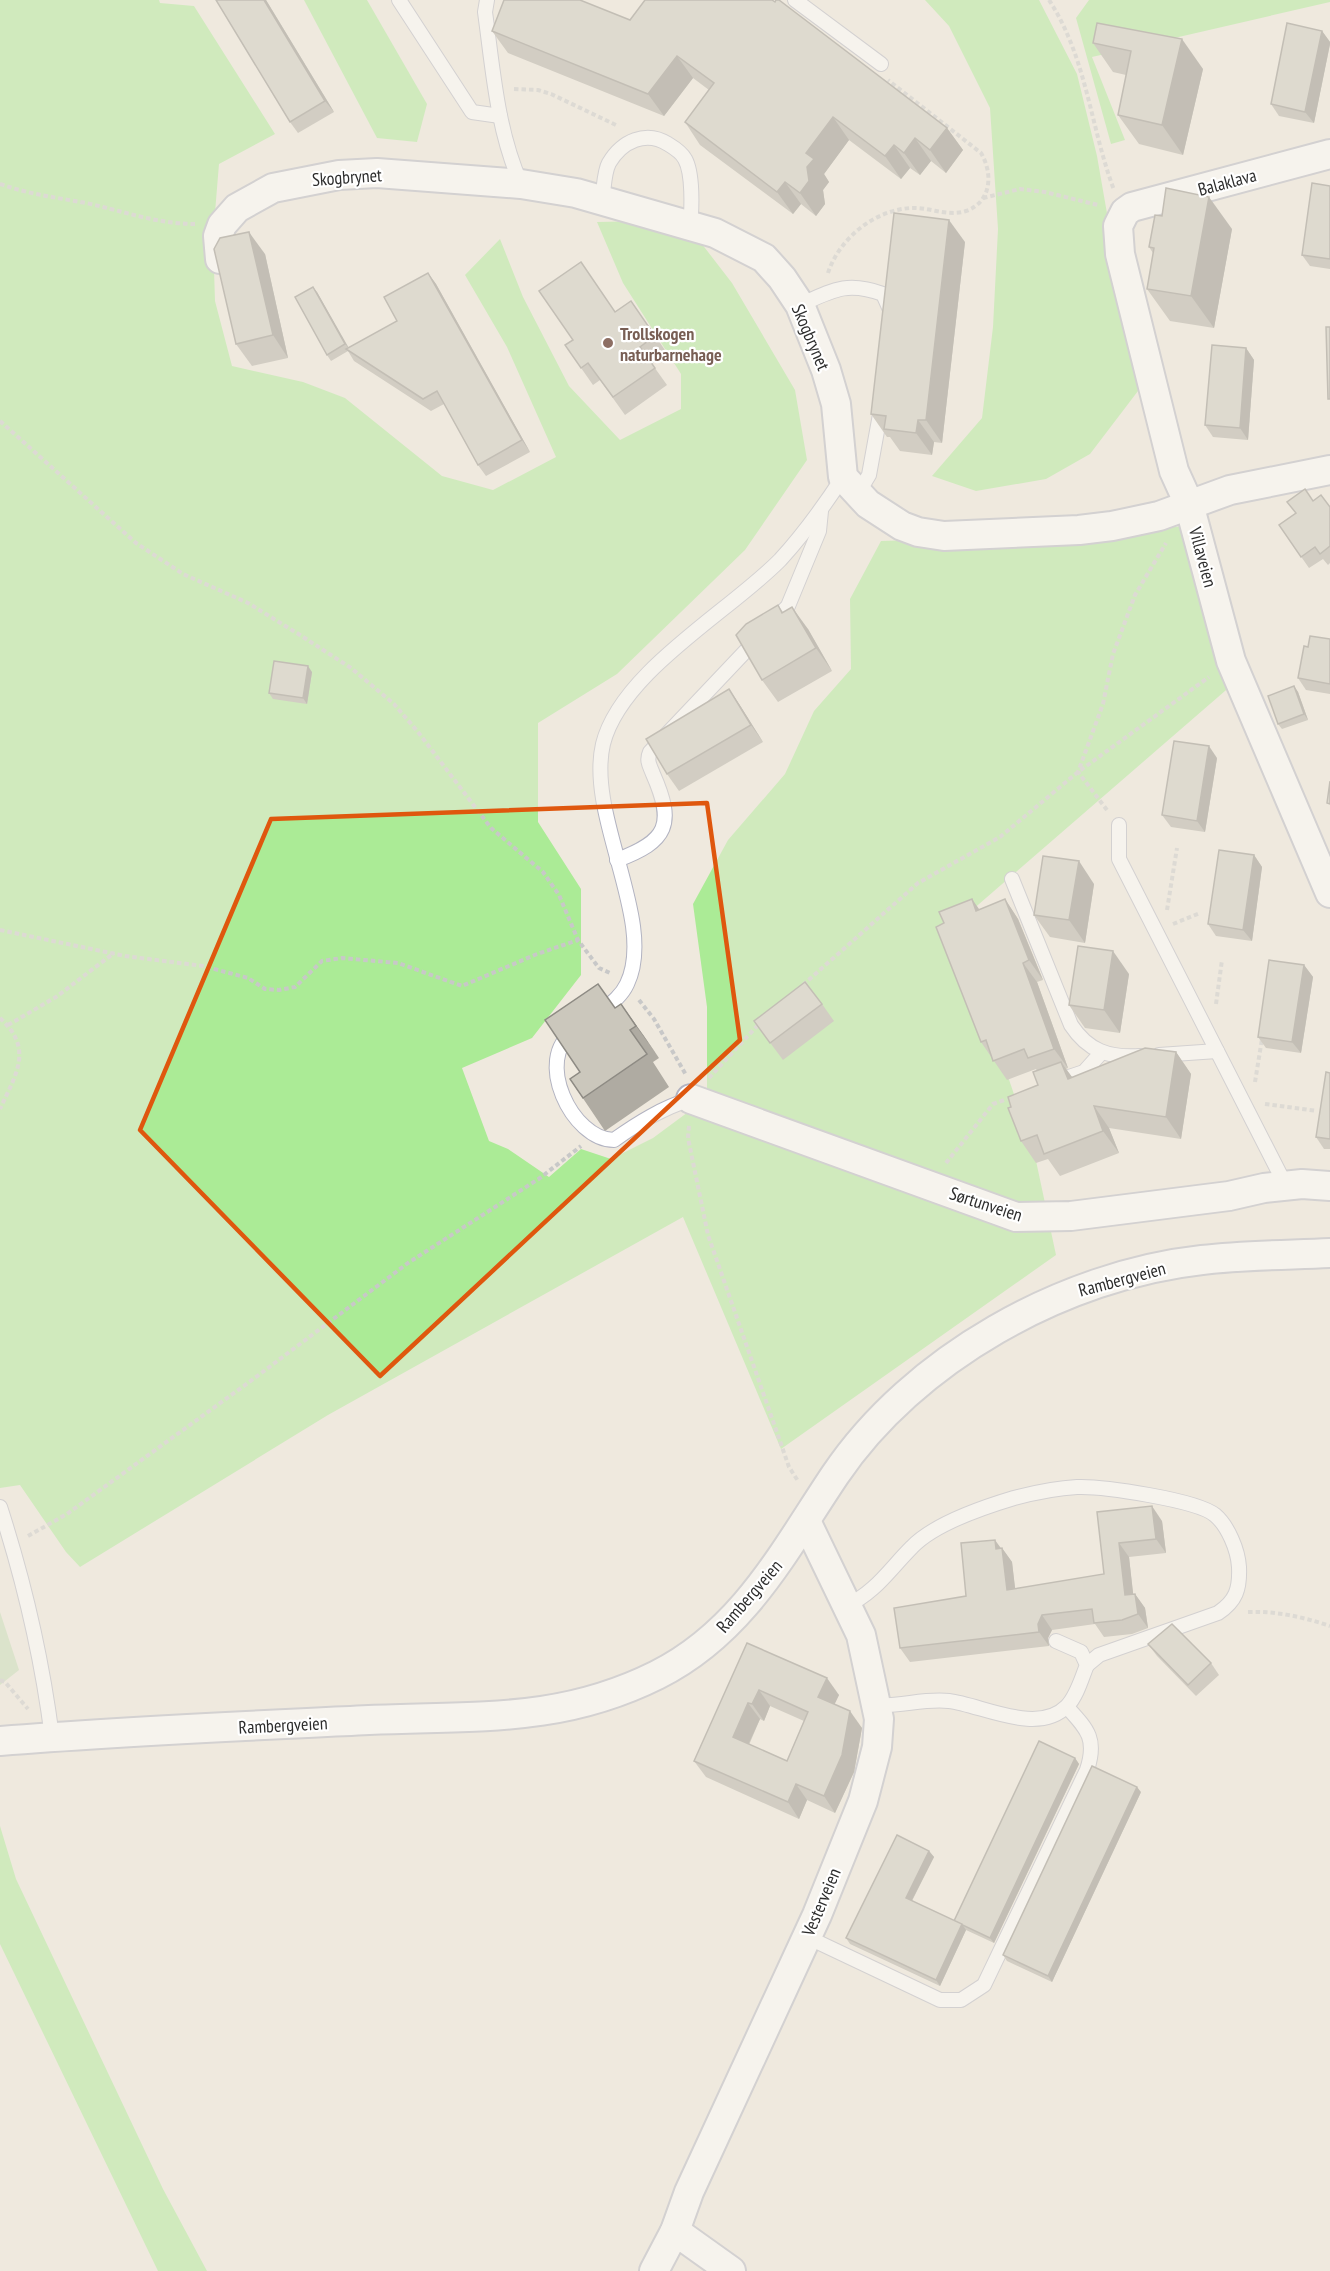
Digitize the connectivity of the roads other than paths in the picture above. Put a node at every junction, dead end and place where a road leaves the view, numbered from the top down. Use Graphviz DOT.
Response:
graph roads {
  1 [pos="399,0"];
  2 [pos="487,0"];
  3 [pos="795,0"];
  4 [pos="881,64"];
  5 [pos="500,116"];
  6 [pos="1330,154"];
  7 [pos="521,184"];
  8 [pos="602,200"];
  9 [pos="1125,212"];
  10 [pos="690,224"];
  11 [pos="220,260"];
  12 [pos="806,302"];
  13 [pos="890,329"];
  14 [pos="883,394"];
  15 [pos="1330,470"];
  16 [pos="850,486"];
  17 [pos="1189,504"];
  18 [pos="821,511"];
  19 [pos="1119,825"];
  20 [pos="617,860"];
  21 [pos="1012,879"];
  22 [pos="1330,893"];
  23 [pos="1217,1051"];
  24 [pos="1101,1053"];
  25 [pos="691,1099"];
  26 [pos="1007,1099"];
  27 [pos="1286,1186"];
  28 [pos="1330,1186"];
  29 [pos="1330,1253"];
  30 [pos="0,1507"];
  31 [pos="810,1514"];
  32 [pos="845,1607"];
  33 [pos="1056,1641"];
  34 [pos="1087,1665"];
  35 [pos="876,1706"];
  36 [pos="1067,1707"];
  37 [pos="52,1737"];
  38 [pos="0,1741"];
  39 [pos="807,1937"];
  40 [pos="675,2231"];
  41 [pos="654,2271"];
  42 [pos="731,2271"];
  1 -- 5 [label="lane"];
  2 -- 5 [label="lane"];
  3 -- 4 [label="lane"];
  5 -- 7 [label="lane"];
  6 -- 9 [label="street, Balaklava"];
  7 -- 8 [label="street, Skogbrynet"];
  7 -- 11 [label="street, Skogbrynet"];
  8 -- 10 [label="street, Skogbrynet"];
  8 -- 10 [label="lane"];
  9 -- 17 [label="street, Villaveien"];
  10 -- 12 [label="street, Skogbrynet"];
  12 -- 13 [label="lane"];
  12 -- 16 [label="street, Skogbrynet"];
  14 -- 16 [label="lane"];
  15 -- 17 [label="street"];
  16 -- 17 [label="street"];
  16 -- 18 [label="lane"];
  17 -- 22 [label="street, Villaveien"];
  18 -- 20 [label="lane"];
  18 -- 20 [label="lane"];
  19 -- 23 [label="lane"];
  20 -- 25 [label="lane"];
  21 -- 24 [label="lane"];
  23 -- 24 [label="lane"];
  23 -- 27 [label="lane"];
  24 -- 26 [label="lane"];
  25 -- 27 [label="street, Sørtunveien"];
  27 -- 28 [label="street, Sørtunveien"];
  29 -- 31 [label="street, Rambergveien"];
  30 -- 37 [label="lane"];
  31 -- 32 [label="street, Vesterveien"];
  31 -- 37 [label="street, Rambergveien"];
  32 -- 34 [label="lane"];
  32 -- 35 [label="street, Vesterveien"];
  33 -- 34 [label="lane"];
  34 -- 36 [label="lane"];
  35 -- 36 [label="lane"];
  35 -- 39 [label="street, Vesterveien"];
  36 -- 39 [label="lane"];
  37 -- 38 [label="street, Rambergveien"];
  39 -- 40 [label="street, Vesterveien"];
  40 -- 41 [label="street, Vesterveien"];
  40 -- 42 [label="street"];
}
